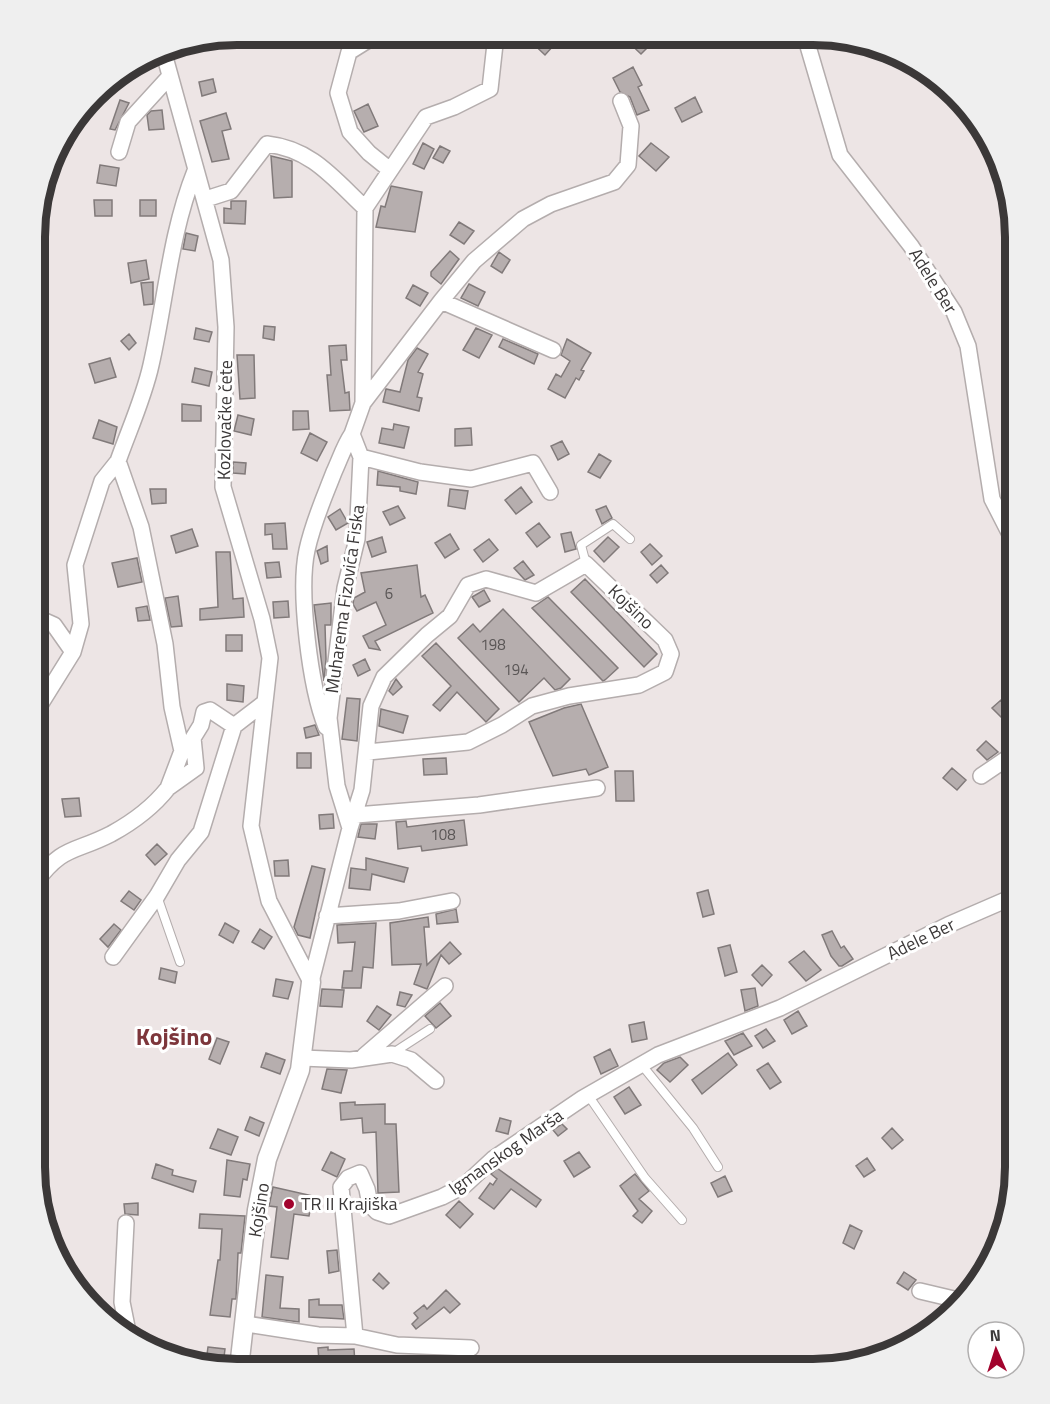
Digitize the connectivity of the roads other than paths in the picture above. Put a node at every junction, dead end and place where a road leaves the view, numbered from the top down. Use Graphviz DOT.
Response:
graph roads {
  1 [pos="360,45"];
  2 [pos="495,45"];
  3 [pos="807,45"];
  4 [pos="166,59"];
  5 [pos="170,76"];
  6 [pos="621,101"];
  7 [pos="119,152"];
  8 [pos="390,170"];
  9 [pos="195,171"];
  10 [pos="206,199"];
  11 [pos="365,208"];
  12 [pos="441,301"];
  13 [pos="553,350"];
  14 [pos="363,404"];
  15 [pos="352,435"];
  16 [pos="361,457"];
  17 [pos="118,461"];
  18 [pos="549,492"];
  19 [pos="1005,524"];
  20 [pos="630,539"];
  21 [pos="586,564"];
  22 [pos="45,621"];
  23 [pos="73,652"];
  24 [pos="45,697"];
  25 [pos="264,703"];
  26 [pos="234,726"];
  27 [pos="331,741"];
  28 [pos="368,752"];
  29 [pos="1005,760"];
  30 [pos="981,776"];
  31 [pos="168,788"];
  32 [pos="597,788"];
  33 [pos="353,822"];
  34 [pos="45,870"];
  35 [pos="157,896"];
  36 [pos="1005,900"];
  37 [pos="452,901"];
  38 [pos="327,916"];
  39 [pos="113,957"];
  40 [pos="180,962"];
  41 [pos="311,982"];
  42 [pos="828,984"];
  43 [pos="445,986"];
  44 [pos="430,1029"];
  45 [pos="392,1054"];
  46 [pos="364,1056"];
  47 [pos="302,1058"];
  48 [pos="641,1064"];
  49 [pos="436,1081"];
  50 [pos="588,1095"];
  51 [pos="718,1167"];
  52 [pos="682,1220"];
  53 [pos="126,1223"];
  54 [pos="921,1291"];
  55 [pos="952,1299"];
  56 [pos="126,1323"];
  57 [pos="246,1324"];
  58 [pos="355,1336"];
  59 [pos="471,1348"];
  60 [pos="240,1359"];
  1 -- 8 [label="street"];
  2 -- 8 [label="street"];
  3 -- 19 [label="street, Adele Ber"];
  4 -- 5 [label="street, Kozlovačke čete"];
  5 -- 7 [label="street"];
  5 -- 9 [label="street, Kozlovačke čete"];
  6 -- 12 [label="street"];
  8 -- 11 [label="street"];
  9 -- 10 [label="street, Kozlovačke čete"];
  9 -- 17 [label="street"];
  10 -- 11 [label="street"];
  10 -- 25 [label="street, Kozlovačke čete"];
  11 -- 14 [label="street, Muharema Fizovića Fiska"];
  12 -- 13 [label="street"];
  12 -- 14 [label="street"];
  14 -- 15 [label="street, Muharema Fizovića Fiska"];
  15 -- 16 [label="street, Muharema Fizovića Fiska"];
  15 -- 27 [label="street, Muharema Fizovića Fiska"];
  16 -- 18 [label="street"];
  16 -- 27 [label="street, Muharema Fizovića Fiska"];
  17 -- 23 [label="street"];
  17 -- 31 [label="street"];
  20 -- 21 [label="lane"];
  21 -- 28 [label="street, Kojšino"];
  21 -- 28 [label="street, Kojšino"];
  22 -- 23 [label="street"];
  23 -- 24 [label="street"];
  25 -- 26 [label="street"];
  25 -- 41 [label="street, Kozlovačke čete"];
  26 -- 31 [label="street"];
  26 -- 35 [label="street"];
  27 -- 33 [label="street, Muharema Fizovića Fiska"];
  28 -- 33 [label="street, Kojšino"];
  29 -- 30 [label="street"];
  31 -- 34 [label="street"];
  32 -- 33 [label="street"];
  33 -- 38 [label="street, Kojšino"];
  35 -- 39 [label="street"];
  35 -- 40 [label="lane"];
  36 -- 42 [label="street, Adele Ber"];
  37 -- 38 [label="street"];
  38 -- 41 [label="street, Kojšino"];
  41 -- 47 [label="street, Kojšino"];
  42 -- 48 [label="street, Igmanskog Marša"];
  43 -- 46 [label="street"];
  44 -- 45 [label="lane"];
  45 -- 46 [label="street"];
  45 -- 49 [label="street"];
  46 -- 47 [label="street"];
  47 -- 57 [label="street, Kojšino"];
  48 -- 50 [label="street, Igmanskog Marša"];
  48 -- 51 [label="lane"];
  50 -- 52 [label="lane"];
  50 -- 58 [label="street, Igmanskog Marša"];
  53 -- 56 [label="street"];
  54 -- 55 [label="street"];
  57 -- 58 [label="street"];
  57 -- 60 [label="street, Kojšino"];
  58 -- 59 [label="street"];
}
